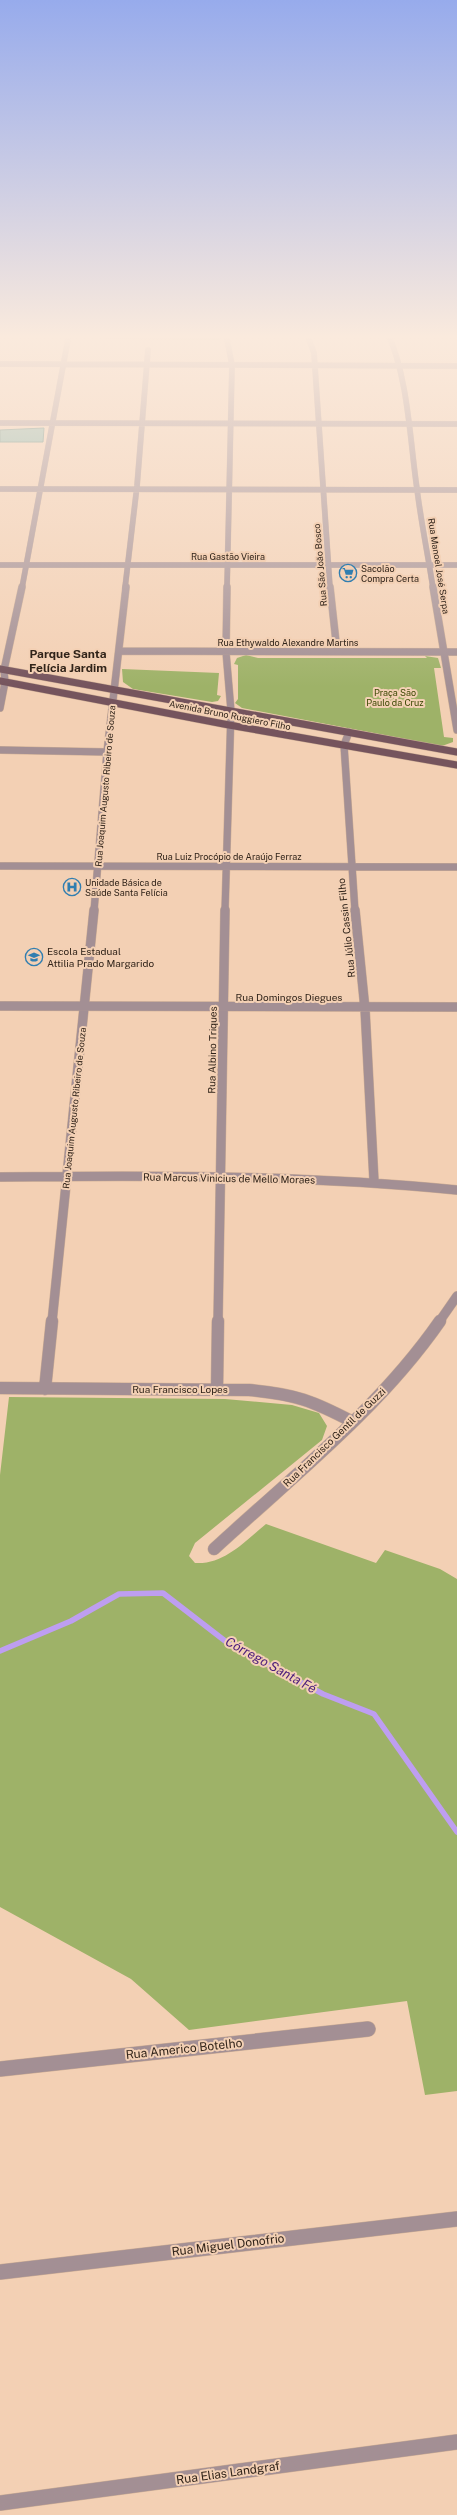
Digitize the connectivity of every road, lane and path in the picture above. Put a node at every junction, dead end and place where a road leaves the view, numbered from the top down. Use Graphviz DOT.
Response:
graph roads {
  1 [pos="48,451"];
  2 [pos="139,451"];
  3 [pos="230,451"];
  4 [pos="320,451"];
  5 [pos="412,451"];
  6 [pos="41,488"];
  7 [pos="0,489"];
  8 [pos="137,490"];
  9 [pos="228,490"];
  10 [pos="323,490"];
  11 [pos="417,490"];
  12 [pos="457,490"];
  13 [pos="228,564"];
  14 [pos="0,565"];
  15 [pos="27,565"];
  16 [pos="129,565"];
  17 [pos="327,565"];
  18 [pos="430,565"];
  19 [pos="457,565"];
  20 [pos="337,650"];
  21 [pos="119,651"];
  22 [pos="226,652"];
  23 [pos="444,652"];
  24 [pos="457,652"];
  25 [pos="2,670"];
  26 [pos="2,681"];
  27 [pos="115,689"];
  28 [pos="113,702"];
  29 [pos="0,708"];
  30 [pos="231,712"];
  31 [pos="229,725"];
  32 [pos="457,730"];
  33 [pos="349,732"];
  34 [pos="344,745"];
  35 [pos="0,750"];
  36 [pos="107,752"];
  37 [pos="457,752"];
  38 [pos="457,765"];
  39 [pos="0,866"];
  40 [pos="98,866"];
  41 [pos="226,866"];
  42 [pos="350,866"];
  43 [pos="457,867"];
  44 [pos="86,1005"];
  45 [pos="0,1006"];
  46 [pos="457,1007"];
  47 [pos="224,1008"];
  48 [pos="365,1009"];
  49 [pos="67,1176"];
  50 [pos="0,1177"];
  51 [pos="221,1177"];
  52 [pos="374,1181"];
  53 [pos="457,1190"];
  54 [pos="457,1296"];
  55 [pos="0,1388"];
  56 [pos="45,1389"];
  57 [pos="217,1390"];
  58 [pos="353,1422"];
  59 [pos="214,1549"];
  60 [pos="368,2029"];
  61 [pos="0,2069"];
  62 [pos="457,2219"];
  63 [pos="0,2272"];
  64 [pos="457,2442"];
  65 [pos="0,2504"];
  1 -- 6 [label="street"];
  2 -- 8 [label="street, Rua Joaquim Augusto Ribeiro de Souza"];
  3 -- 9 [label="street, Rua Albino Triques"];
  4 -- 10 [label="street, Rua São João Bosco"];
  5 -- 11 [label="street, Rua Manoel José Serpa"];
  6 -- 7 [label="street"];
  6 -- 8 [label="street"];
  6 -- 15 [label="street"];
  8 -- 9 [label="street"];
  8 -- 16 [label="street, Rua Joaquim Augusto Ribeiro de Souza"];
  9 -- 10 [label="street"];
  9 -- 13 [label="street, Rua Albino Triques"];
  10 -- 11 [label="street"];
  10 -- 17 [label="street, Rua São João Bosco"];
  11 -- 12 [label="street"];
  11 -- 18 [label="street, Rua Manoel José Serpa"];
  13 -- 16 [label="street, Rua Gastão Vieira"];
  13 -- 17 [label="street, Rua Gastão Vieira"];
  13 -- 22 [label="street, Rua Albino Triques"];
  14 -- 15 [label="street, Rua Gastão Vieira"];
  15 -- 16 [label="street, Rua Gastão Vieira"];
  15 -- 25 [label="street"];
  16 -- 21 [label="street, Rua Joaquim Augusto Ribeiro de Souza"];
  17 -- 18 [label="street, Rua Gastão Vieira"];
  17 -- 20 [label="street, Rua São João Bosco"];
  18 -- 19 [label="street, Rua Gastão Vieira"];
  18 -- 23 [label="street, Rua Manoel José Serpa"];
  20 -- 22 [label="street, Rua Ethywaldo Alexandre Martins"];
  20 -- 23 [label="street, Rua Ethywaldo Alexandre Martins"];
  21 -- 22 [label="street, Rua Ethywaldo Alexandre Martins"];
  21 -- 27 [label="street, Rua Joaquim Augusto Ribeiro de Souza"];
  22 -- 30 [label="street, Rua Albino Triques"];
  23 -- 24 [label="street, Rua Ethywaldo Alexandre Martins"];
  23 -- 32 [label="street, Rua Manoel José Serpa"];
  25 -- 26 [label="street"];
  25 -- 27 [label="main road, Avenida Bruno Ruggiero Filho"];
  26 -- 28 [label="main road, Avenida Bruno Ruggiero Filho"];
  26 -- 29 [label="street"];
  27 -- 28 [label="street, Rua Joaquim Augusto Ribeiro de Souza"];
  27 -- 30 [label="main road, Avenida Bruno Ruggiero Filho"];
  28 -- 31 [label="main road, Avenida Bruno Ruggiero Filho"];
  28 -- 36 [label="street, Rua Joaquim Augusto Ribeiro de Souza"];
  30 -- 31 [label="street, Rua Albino Triques"];
  30 -- 33 [label="main road, Avenida Bruno Ruggiero Filho"];
  31 -- 34 [label="main road, Avenida Bruno Ruggiero Filho"];
  31 -- 41 [label="street, Rua Albino Triques"];
  33 -- 34 [label="street"];
  33 -- 37 [label="main road, Avenida Bruno Ruggiero Filho"];
  34 -- 38 [label="main road, Avenida Bruno Ruggiero Filho"];
  34 -- 42 [label="street, Rua Júlio Cassin Filho"];
  35 -- 36 [label="street"];
  36 -- 40 [label="street, Rua Joaquim Augusto Ribeiro de Souza"];
  39 -- 40 [label="street, Rua Luiz Procópio de Araújo Ferraz"];
  40 -- 41 [label="street, Rua Luiz Procópio de Araújo Ferraz"];
  40 -- 44 [label="street, Rua Joaquim Augusto Ribeiro de Souza"];
  41 -- 42 [label="street, Rua Luiz Procópio de Araújo Ferraz"];
  41 -- 47 [label="street, Rua Albino Triques"];
  42 -- 43 [label="street, Rua Luiz Procópio de Araújo Ferraz"];
  42 -- 48 [label="street, Rua Júlio Cassin Filho"];
  44 -- 45 [label="street, Rua Domingos Diegues"];
  44 -- 47 [label="street, Rua Domingos Diegues"];
  44 -- 49 [label="street, Rua Joaquim Augusto Ribeiro de Souza"];
  46 -- 48 [label="street, Rua Domingos Diegues"];
  47 -- 48 [label="street, Rua Domingos Diegues"];
  47 -- 51 [label="street, Rua Albino Triques"];
  48 -- 52 [label="street, Rua Júlio Cassin Filho"];
  49 -- 50 [label="street, Rua Marcus Vinicius de Mello Moraes"];
  49 -- 51 [label="street, Rua Marcus Vinicius de Mello Moraes"];
  49 -- 56 [label="street, Rua Joaquim Augusto Ribeiro de Souza"];
  51 -- 52 [label="street, Rua Marcus Vinicius de Mello Moraes"];
  51 -- 57 [label="street, Rua Albino Triques"];
  52 -- 53 [label="street, Rua Marcus Vinicius de Mello Moraes"];
  54 -- 58 [label="street, Rua Francisco Gentil de Guzzi"];
  55 -- 56 [label="street, Rua Francisco Lopes"];
  56 -- 57 [label="street, Rua Francisco Lopes"];
  57 -- 58 [label="street, Rua Francisco Lopes"];
  58 -- 59 [label="street, Rua Francisco Gentil de Guzzi"];
  60 -- 61 [label="street, Rua Americo Botelho"];
  62 -- 63 [label="street, Rua Miguel Donofrio"];
  64 -- 65 [label="street, Rua Elias Landgraf"];
}
